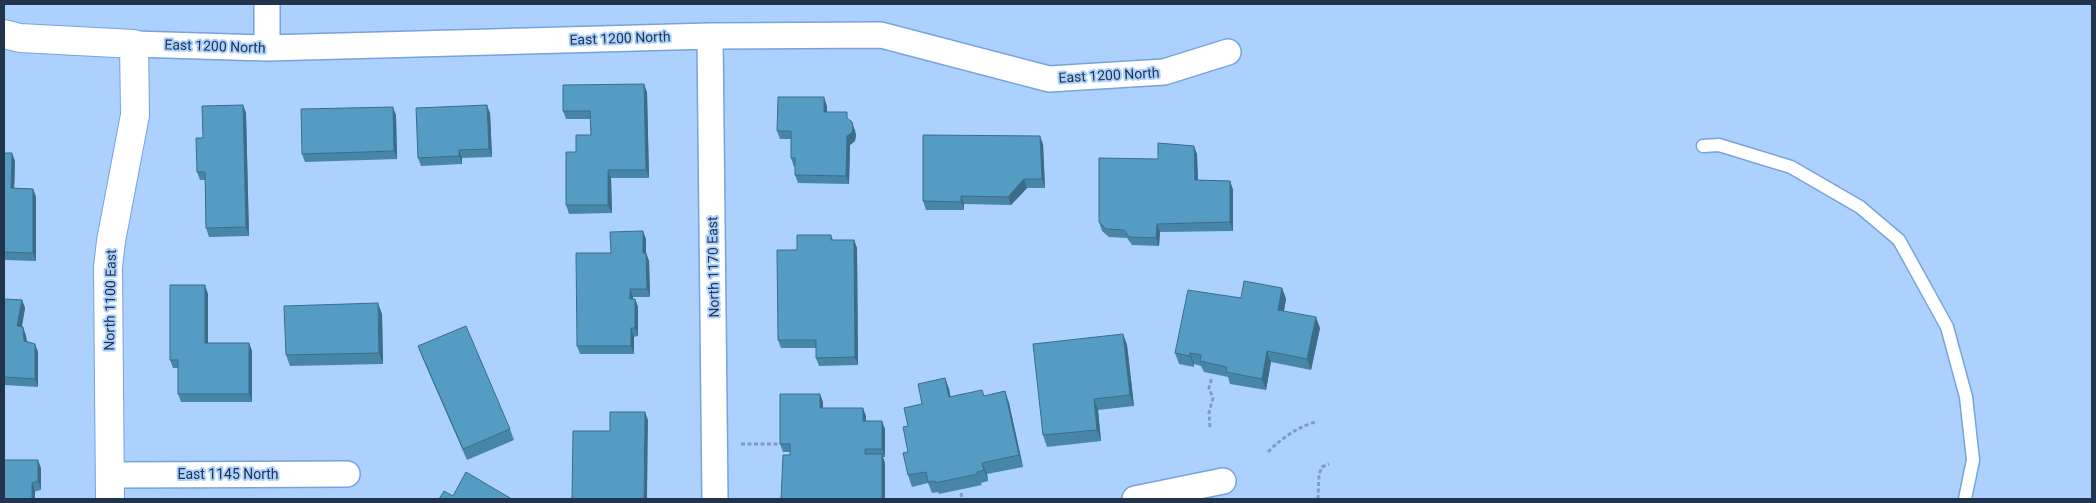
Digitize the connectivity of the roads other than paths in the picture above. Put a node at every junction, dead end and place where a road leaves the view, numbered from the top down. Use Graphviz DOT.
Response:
graph roads {
  1 [pos="267,4"];
  2 [pos="4,34"];
  3 [pos="710,36"];
  4 [pos="134,44"];
  5 [pos="267,48"];
  6 [pos="1228,52"];
  7 [pos="1703,146"];
  8 [pos="347,474"];
  9 [pos="1223,481"];
  10 [pos="110,487"];
  11 [pos="715,499"];
  12 [pos="1135,499"];
  13 [pos="1965,499"];
  1 -- 5 [label="street"];
  2 -- 4 [label="street, East 1200 North"];
  3 -- 5 [label="street, East 1200 North"];
  3 -- 6 [label="street, East 1200 North"];
  3 -- 11 [label="street, North 1170 East"];
  4 -- 5 [label="street, East 1200 North"];
  4 -- 10 [label="street, North 1100 East"];
  7 -- 13 [label="lane"];
  8 -- 10 [label="street, East 1145 North"];
  9 -- 12 [label="street"];
}
